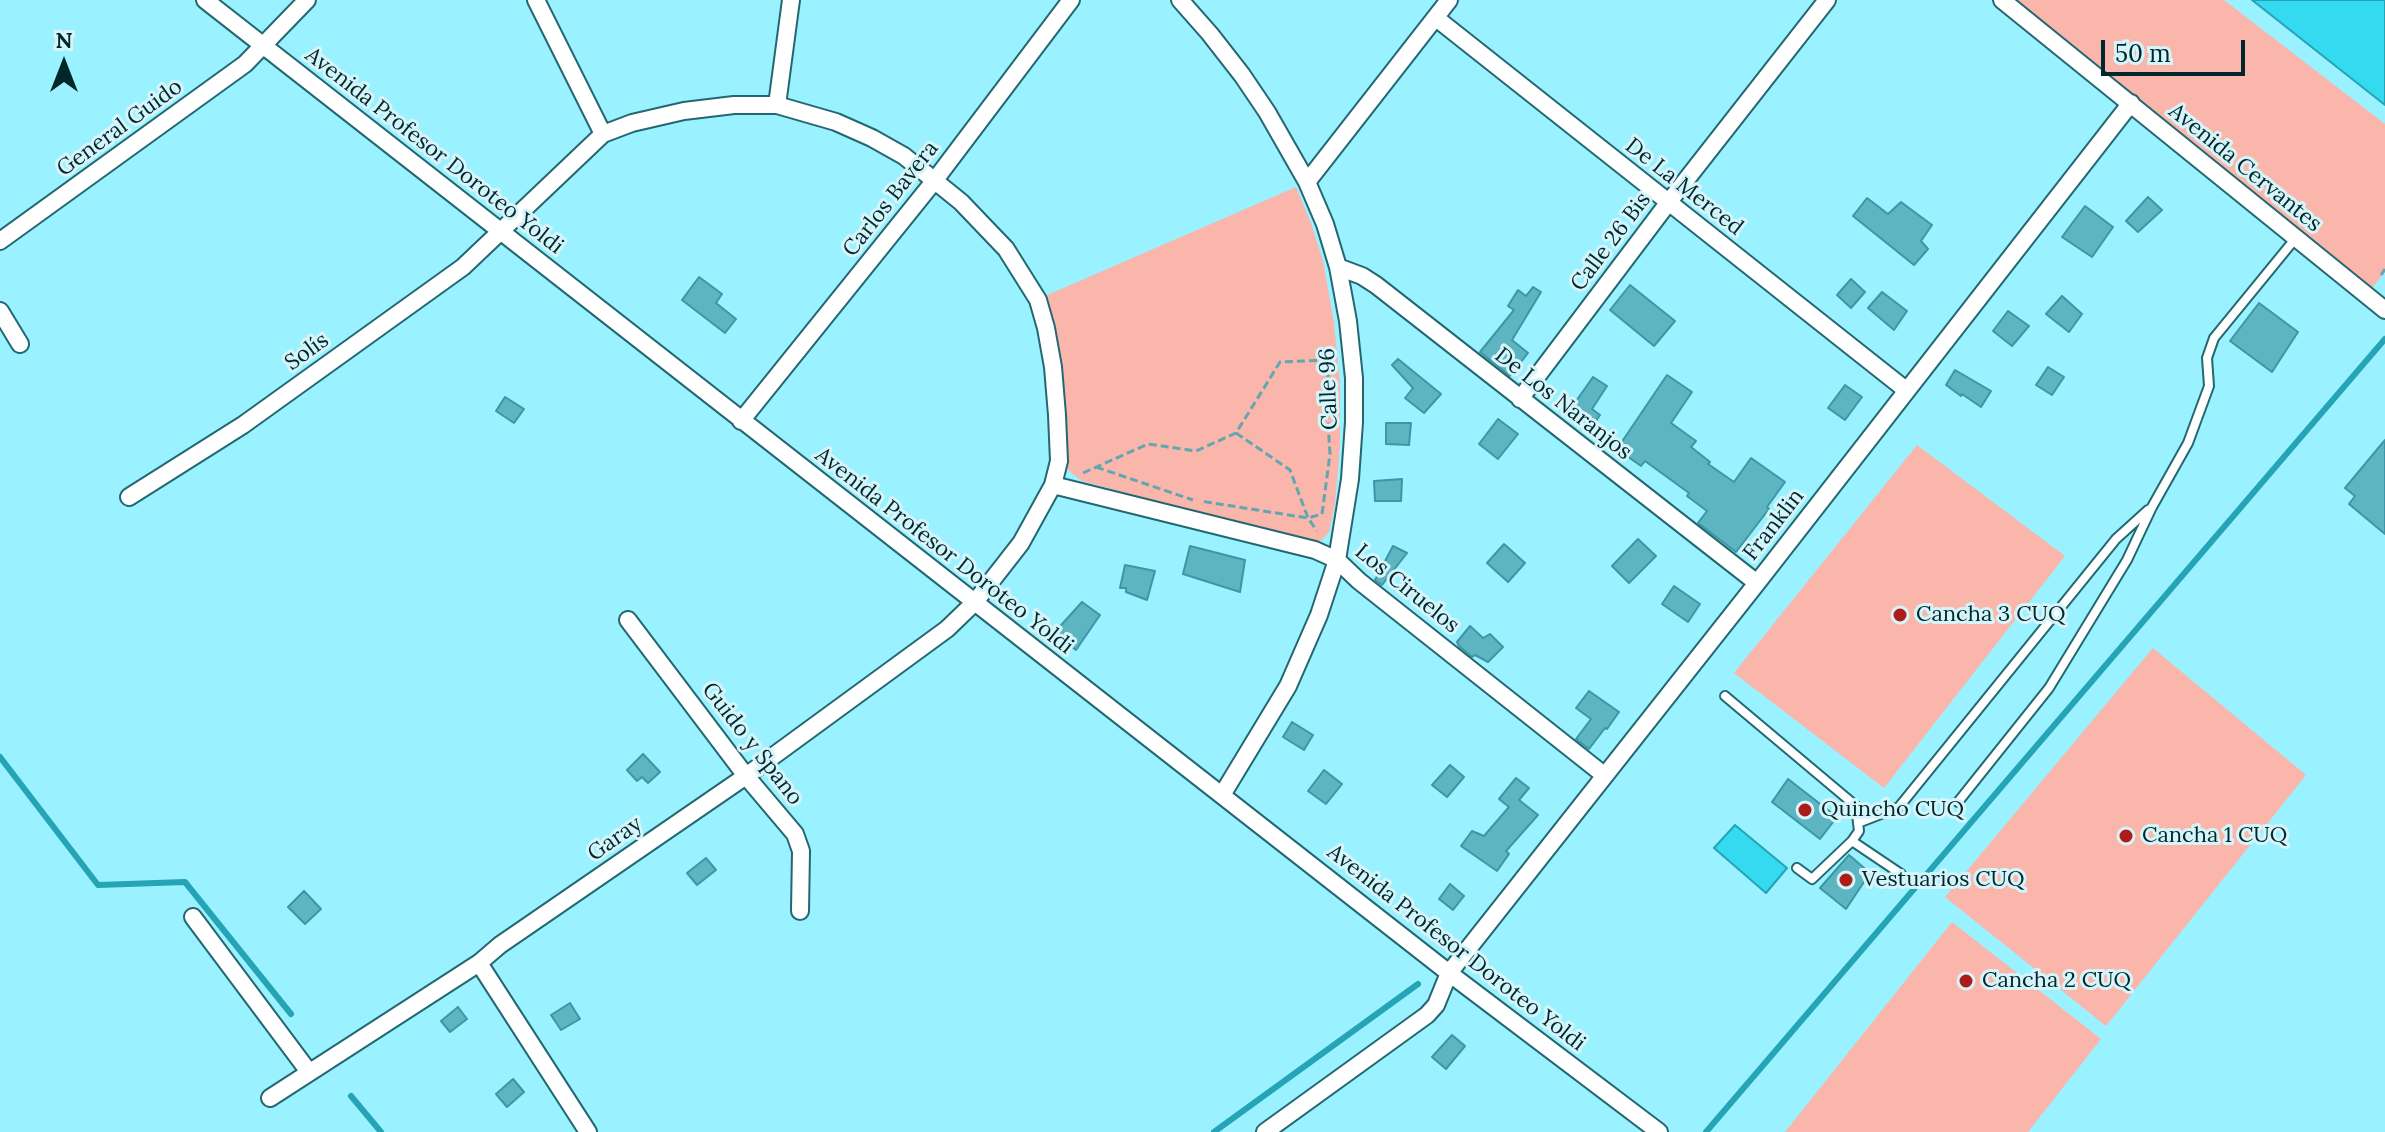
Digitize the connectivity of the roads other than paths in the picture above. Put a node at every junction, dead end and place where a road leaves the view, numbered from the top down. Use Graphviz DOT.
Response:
graph roads {
  1 [pos="205,0"];
  2 [pos="307,0"];
  3 [pos="536,0"];
  4 [pos="791,0"];
  5 [pos="1071,0"];
  6 [pos="1180,0"];
  7 [pos="1449,0"];
  8 [pos="1827,0"];
  9 [pos="2002,0"];
  10 [pos="1436,18"];
  11 [pos="264,47"];
  12 [pos="2131,103"];
  13 [pos="777,105"];
  14 [pos="603,134"];
  15 [pos="935,180"];
  16 [pos="1307,182"];
  17 [pos="1668,203"];
  18 [pos="500,231"];
  19 [pos="2295,239"];
  20 [pos="0,241"];
  21 [pos="1338,267"];
  22 [pos="2385,310"];
  23 [pos="0,311"];
  24 [pos="20,344"];
  25 [pos="1906,390"];
  26 [pos="1520,399"];
  27 [pos="741,421"];
  28 [pos="1059,486"];
  29 [pos="129,497"];
  30 [pos="2152,507"];
  31 [pos="1337,560"];
  32 [pos="1757,583"];
  33 [pos="975,602"];
  34 [pos="628,620"];
  35 [pos="1725,696"];
  36 [pos="1604,775"];
  37 [pos="746,776"];
  38 [pos="1222,795"];
  39 [pos="1958,802"];
  40 [pos="1858,823"];
  41 [pos="1852,841"];
  42 [pos="1797,868"];
  43 [pos="1901,874"];
  44 [pos="800,911"];
  45 [pos="193,917"];
  46 [pos="479,963"];
  47 [pos="1449,973"];
  48 [pos="309,1072"];
  49 [pos="270,1098"];
  50 [pos="588,1132"];
  51 [pos="1265,1132"];
  52 [pos="1659,1132"];
  1 -- 11 [label="street, Avenida Profesor Doroteo Yoldi"];
  2 -- 11 [label="street"];
  3 -- 14 [label="street"];
  4 -- 13 [label="street"];
  5 -- 15 [label="street, Carlos Bavera"];
  6 -- 16 [label="street, Calle 96"];
  7 -- 10 [label="street"];
  8 -- 17 [label="street, Calle 26 Bis"];
  9 -- 12 [label="street, Avenida Cervantes"];
  10 -- 16 [label="street"];
  10 -- 17 [label="street, De La Merced"];
  11 -- 18 [label="street, Avenida Profesor Doroteo Yoldi"];
  11 -- 20 [label="street, General Guido"];
  12 -- 19 [label="street, Avenida Cervantes"];
  12 -- 25 [label="street, Franklin"];
  13 -- 14 [label="street"];
  13 -- 15 [label="street"];
  14 -- 18 [label="street, Solís"];
  15 -- 27 [label="street, Carlos Bavera"];
  15 -- 28 [label="street"];
  16 -- 21 [label="street, Calle 96"];
  17 -- 25 [label="street, De La Merced"];
  17 -- 26 [label="street, Calle 26 Bis"];
  18 -- 27 [label="street, Avenida Profesor Doroteo Yoldi"];
  18 -- 29 [label="street, Solís"];
  19 -- 22 [label="street, Avenida Cervantes"];
  19 -- 30 [label="lane"];
  21 -- 26 [label="street, De Los Naranjos"];
  21 -- 31 [label="street, Calle 96"];
  23 -- 24 [label="street"];
  25 -- 32 [label="street, Franklin"];
  26 -- 32 [label="street, De Los Naranjos"];
  27 -- 33 [label="street, Avenida Profesor Doroteo Yoldi"];
  28 -- 31 [label="street, Los Ciruelos"];
  28 -- 33 [label="street, Garay"];
  30 -- 39 [label="lane"];
  30 -- 40 [label="lane"];
  31 -- 36 [label="street, Los Ciruelos"];
  31 -- 38 [label="street, Calle 96"];
  32 -- 36 [label="street, Franklin"];
  33 -- 37 [label="street, Garay"];
  33 -- 38 [label="street, Avenida Profesor Doroteo Yoldi"];
  34 -- 37 [label="street, Guido y Spano"];
  35 -- 40 [label="lane"];
  36 -- 47 [label="street, Franklin"];
  37 -- 44 [label="street, Guido y Spano"];
  37 -- 46 [label="street, Garay"];
  38 -- 47 [label="street, Avenida Profesor Doroteo Yoldi"];
  40 -- 41 [label="lane"];
  41 -- 42 [label="lane"];
  41 -- 43 [label="lane"];
  45 -- 48 [label="street"];
  46 -- 48 [label="street, Garay"];
  46 -- 50 [label="street"];
  47 -- 51 [label="street, Franklin"];
  47 -- 52 [label="street, Avenida Profesor Doroteo Yoldi"];
  48 -- 49 [label="street, Garay"];
}
